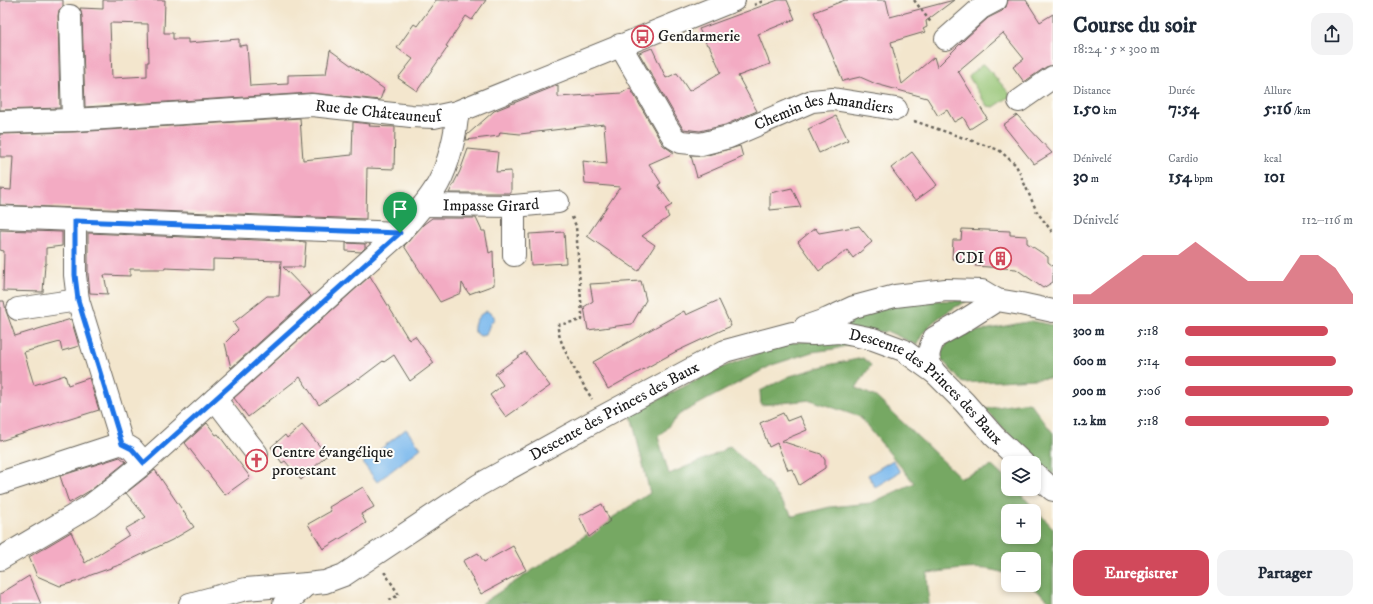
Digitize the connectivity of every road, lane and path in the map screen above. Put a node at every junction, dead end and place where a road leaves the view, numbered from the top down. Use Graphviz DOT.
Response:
graph roads {
  1 [pos="734,0"];
  2 [pos="914,0"];
  3 [pos="996,0"];
  4 [pos="70,16"];
  5 [pos="946,39"];
  6 [pos="620,45"];
  7 [pos="1053,77"];
  8 [pos="1019,101"];
  9 [pos="896,109"];
  10 [pos="456,112"];
  11 [pos="73,120"];
  12 [pos="0,122"];
  13 [pos="558,202"];
  14 [pos="424,205"];
  15 [pos="514,206"];
  16 [pos="0,217"];
  17 [pos="75,221"];
  18 [pos="400,233"];
  19 [pos="1053,233"];
  20 [pos="514,255"];
  21 [pos="78,300"];
  22 [pos="997,300"];
  23 [pos="18,309"];
  24 [pos="1053,311"];
  25 [pos="792,333"];
  26 [pos="934,373"];
  27 [pos="215,399"];
  28 [pos="602,417"];
  29 [pos="122,444"];
  30 [pos="257,454"];
  31 [pos="1015,456"];
  32 [pos="144,463"];
  33 [pos="1041,479"];
  34 [pos="0,483"];
  35 [pos="1053,490"];
  36 [pos="0,559"];
  37 [pos="381,576"];
  38 [pos="307,584"];
  39 [pos="388,601"];
  40 [pos="190,604"];
  41 [pos="284,604"];
  1 -- 6 [label="street, Rue de Châteauneuf"];
  2 -- 5 [label="path"];
  3 -- 5 [label="street"];
  4 -- 11 [label="street"];
  6 -- 9 [label="street, Chemin des Amandiers"];
  6 -- 10 [label="street, Rue de Châteauneuf"];
  7 -- 8 [label="street"];
  9 -- 19 [label="path, Chemin des Amandiers"];
  10 -- 11 [label="street, Rue de Châteauneuf"];
  10 -- 14 [label="street"];
  11 -- 12 [label="street, Rue de Châteauneuf"];
  13 -- 15 [label="street, Impasse Girard"];
  13 -- 28 [label="path"];
  14 -- 15 [label="street, Impasse Girard"];
  14 -- 18 [label="street"];
  15 -- 20 [label="street"];
  16 -- 17 [label="street"];
  17 -- 18 [label="street"];
  17 -- 21 [label="street"];
  18 -- 27 [label="street"];
  21 -- 23 [label="street"];
  21 -- 29 [label="street"];
  22 -- 24 [label="street"];
  22 -- 25 [label="street"];
  22 -- 26 [label="street"];
  25 -- 26 [label="street, Descente des Princes des Baux"];
  25 -- 28 [label="street, Descente des Princes des Baux"];
  26 -- 31 [label="street, Descente des Princes des Baux"];
  27 -- 30 [label="street"];
  27 -- 32 [label="street"];
  28 -- 38 [label="street, Descente des Princes des Baux"];
  29 -- 32 [label="street"];
  29 -- 34 [label="street"];
  32 -- 36 [label="street"];
  33 -- 35 [label="street"];
  37 -- 39 [label="path"];
  38 -- 40 [label="street, Descente des Princes des Baux"];
  38 -- 41 [label="street"];
}
